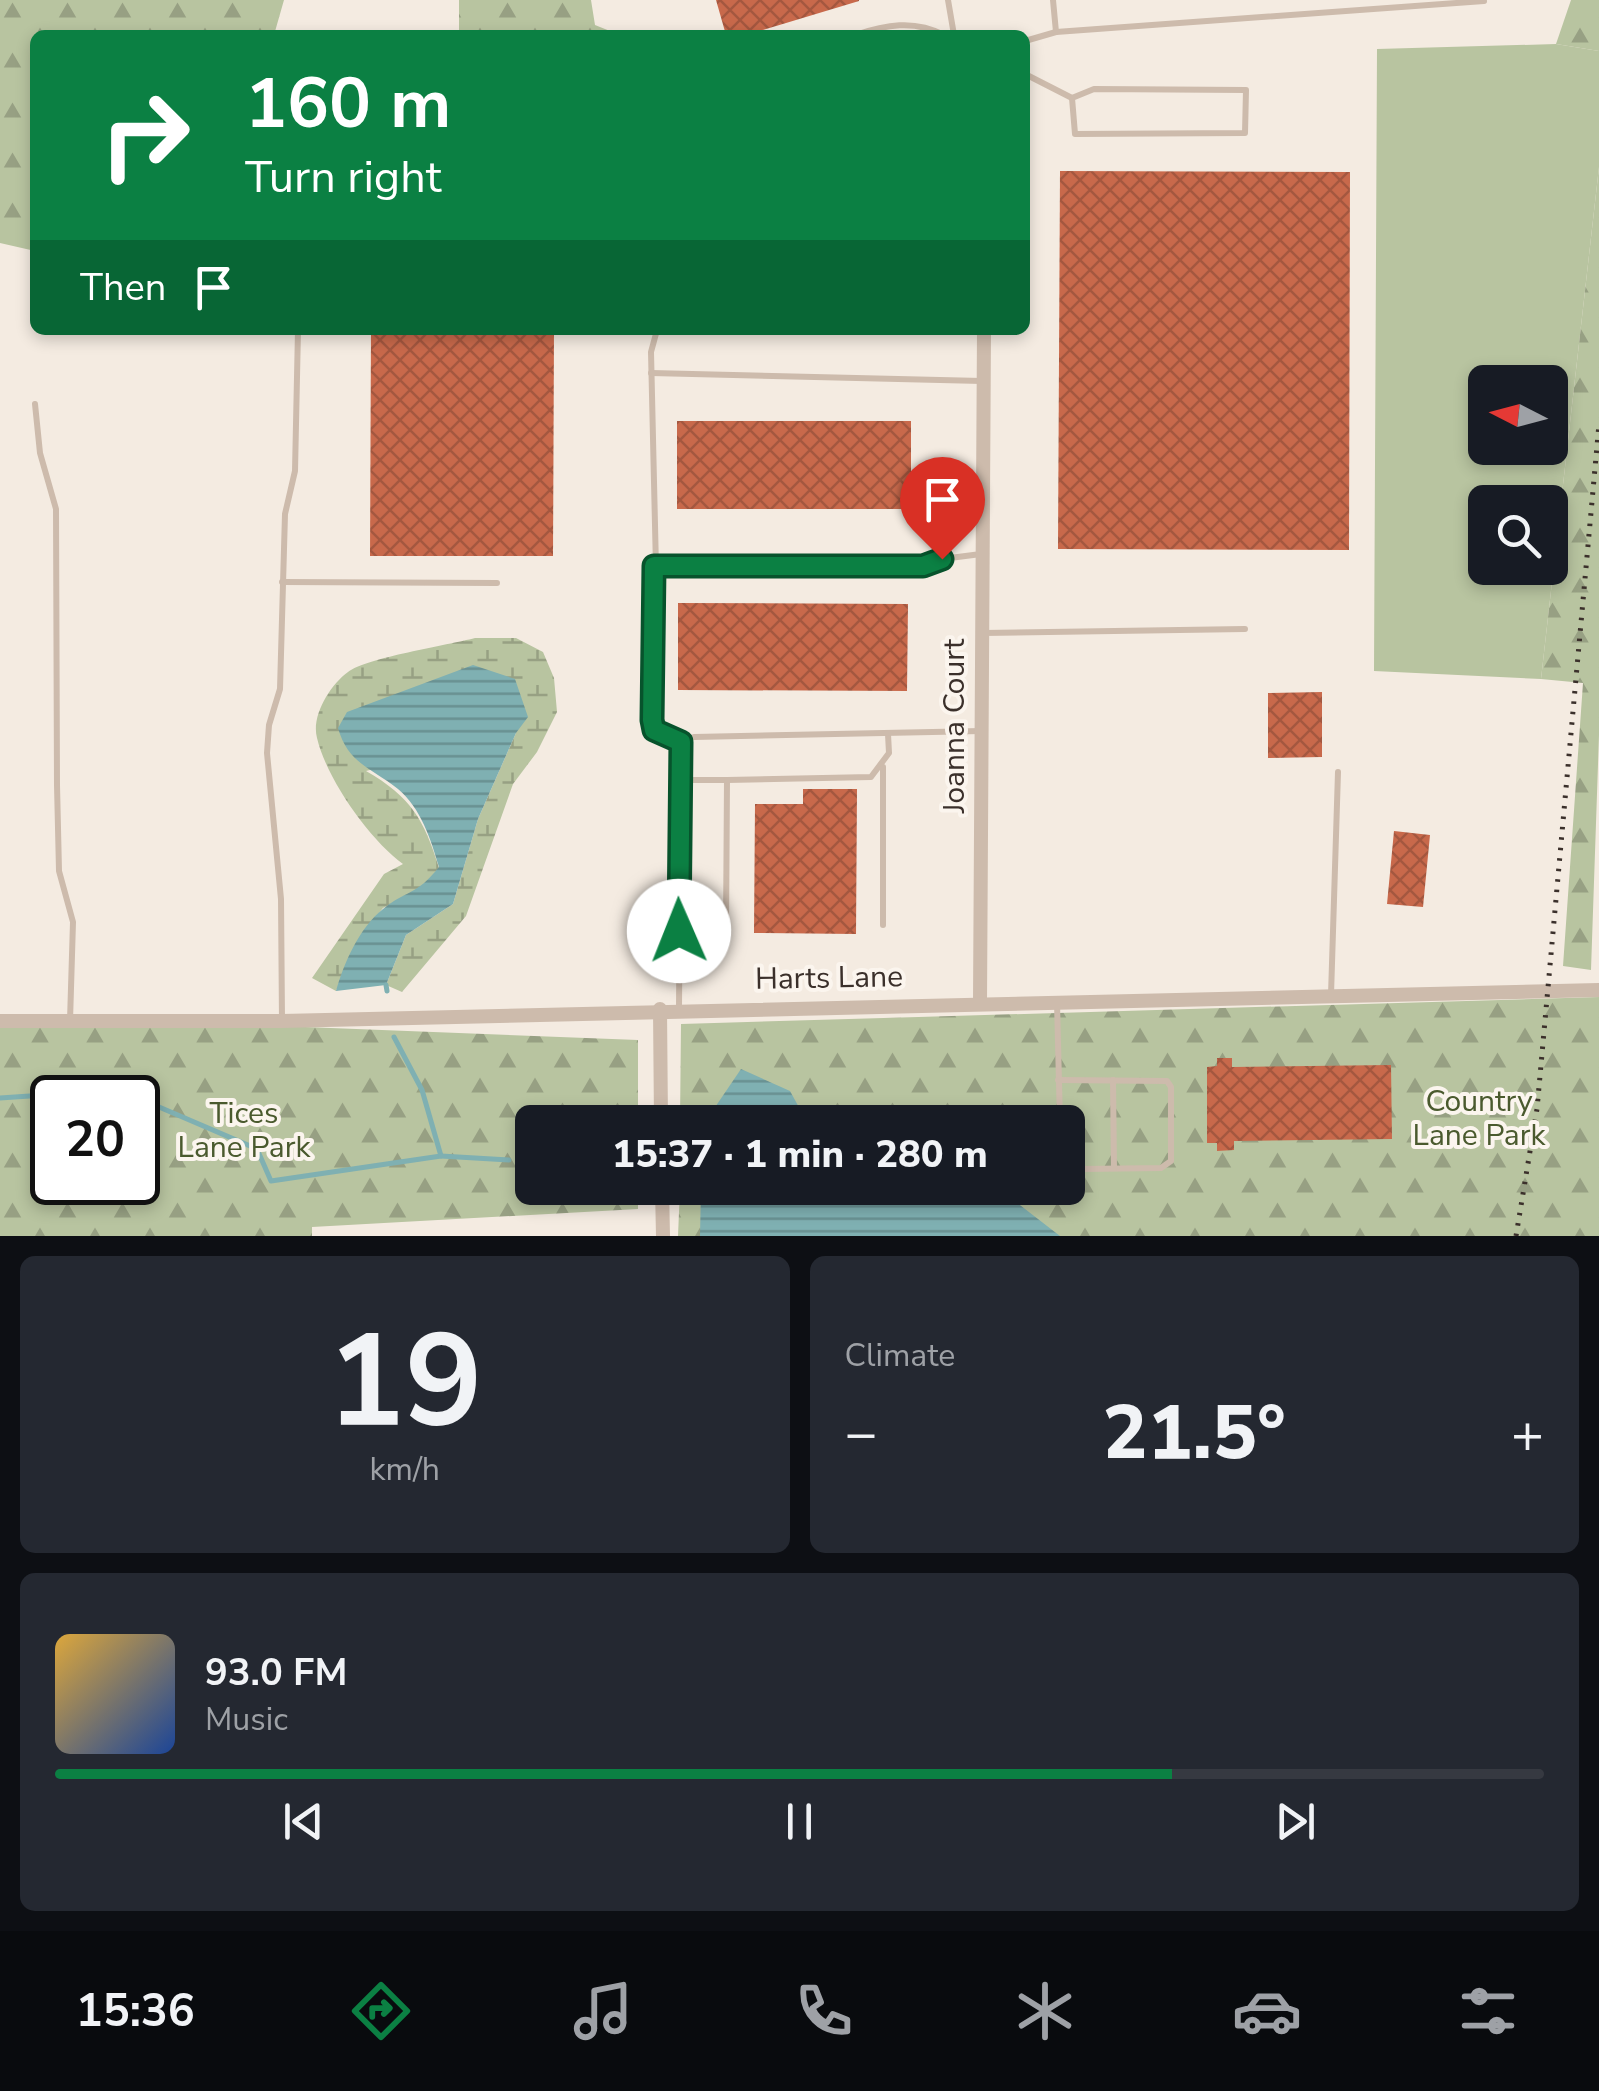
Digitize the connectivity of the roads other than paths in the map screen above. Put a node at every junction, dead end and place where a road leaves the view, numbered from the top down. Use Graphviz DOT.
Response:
graph roads {
  1 [pos="948,0"];
  2 [pos="1054,0"];
  3 [pos="1484,1"];
  4 [pos="876,30"];
  5 [pos="933,30"];
  6 [pos="953,30"];
  7 [pos="1056,32"];
  8 [pos="1030,39"];
  9 [pos="1030,77"];
  10 [pos="1072,98"];
  11 [pos="298,335"];
  12 [pos="656,335"];
  13 [pos="984,335"];
  14 [pos="652,373"];
  15 [pos="984,381"];
  16 [pos="34,404"];
  17 [pos="982,554"];
  18 [pos="654,566"];
  19 [pos="282,582"];
  20 [pos="497,583"];
  21 [pos="1245,629"];
  22 [pos="982,633"];
  23 [pos="981,731"];
  24 [pos="888,733"];
  25 [pos="681,742"];
  26 [pos="884,766"];
  27 [pos="1338,772"];
  28 [pos="678,780"];
  29 [pos="727,780"];
  30 [pos="882,925"];
  31 [pos="679,931"];
  32 [pos="1599,990"];
  33 [pos="1331,996"];
  34 [pos="1057,1001"];
  35 [pos="980,1002"];
  36 [pos="679,1009"];
  37 [pos="660,1010"];
  38 [pos="0,1021"];
  39 [pos="282,1021"];
  40 [pos="70,1022"];
  41 [pos="1058,1080"];
  42 [pos="1113,1080"];
  43 [pos="661,1105"];
  44 [pos="1059,1105"];
  45 [pos="1114,1168"];
  46 [pos="1085,1169"];
  47 [pos="662,1205"];
  48 [pos="662,1236"];
  1 -- 6 [label="lane"];
  2 -- 7 [label="lane"];
  3 -- 7 [label="lane"];
  4 -- 5 [label="lane"];
  7 -- 8 [label="lane"];
  9 -- 10 [label="lane"];
  10 -- 10 [label="lane"];
  11 -- 19 [label="lane"];
  12 -- 14 [label="lane"];
  13 -- 15 [label="street, Joanna Court"];
  14 -- 15 [label="lane"];
  14 -- 18 [label="lane"];
  15 -- 17 [label="street, Joanna Court"];
  16 -- 40 [label="lane"];
  17 -- 18 [label="lane"];
  17 -- 22 [label="street, Joanna Court"];
  18 -- 25 [label="lane"];
  19 -- 20 [label="lane"];
  19 -- 39 [label="lane"];
  21 -- 22 [label="lane"];
  22 -- 23 [label="street, Joanna Court"];
  23 -- 24 [label="lane"];
  23 -- 35 [label="street, Joanna Court"];
  24 -- 25 [label="lane"];
  24 -- 26 [label="lane"];
  25 -- 28 [label="lane"];
  26 -- 29 [label="lane"];
  26 -- 30 [label="lane"];
  27 -- 33 [label="lane"];
  28 -- 29 [label="lane"];
  28 -- 31 [label="lane"];
  29 -- 31 [label="lane"];
  31 -- 36 [label="lane"];
  32 -- 33 [label="street, Harts Lane"];
  33 -- 34 [label="street, Harts Lane"];
  34 -- 35 [label="street, Harts Lane"];
  34 -- 41 [label="lane"];
  35 -- 36 [label="street, Harts Lane"];
  36 -- 37 [label="street, Harts Lane"];
  37 -- 39 [label="street, Harts Lane"];
  37 -- 43 [label="street"];
  38 -- 40 [label="street, Harts Lane"];
  39 -- 40 [label="street, Harts Lane"];
  41 -- 42 [label="lane"];
  41 -- 44 [label="lane"];
  42 -- 45 [label="lane"];
  42 -- 45 [label="lane"];
  45 -- 46 [label="lane"];
  47 -- 48 [label="street"];
}
